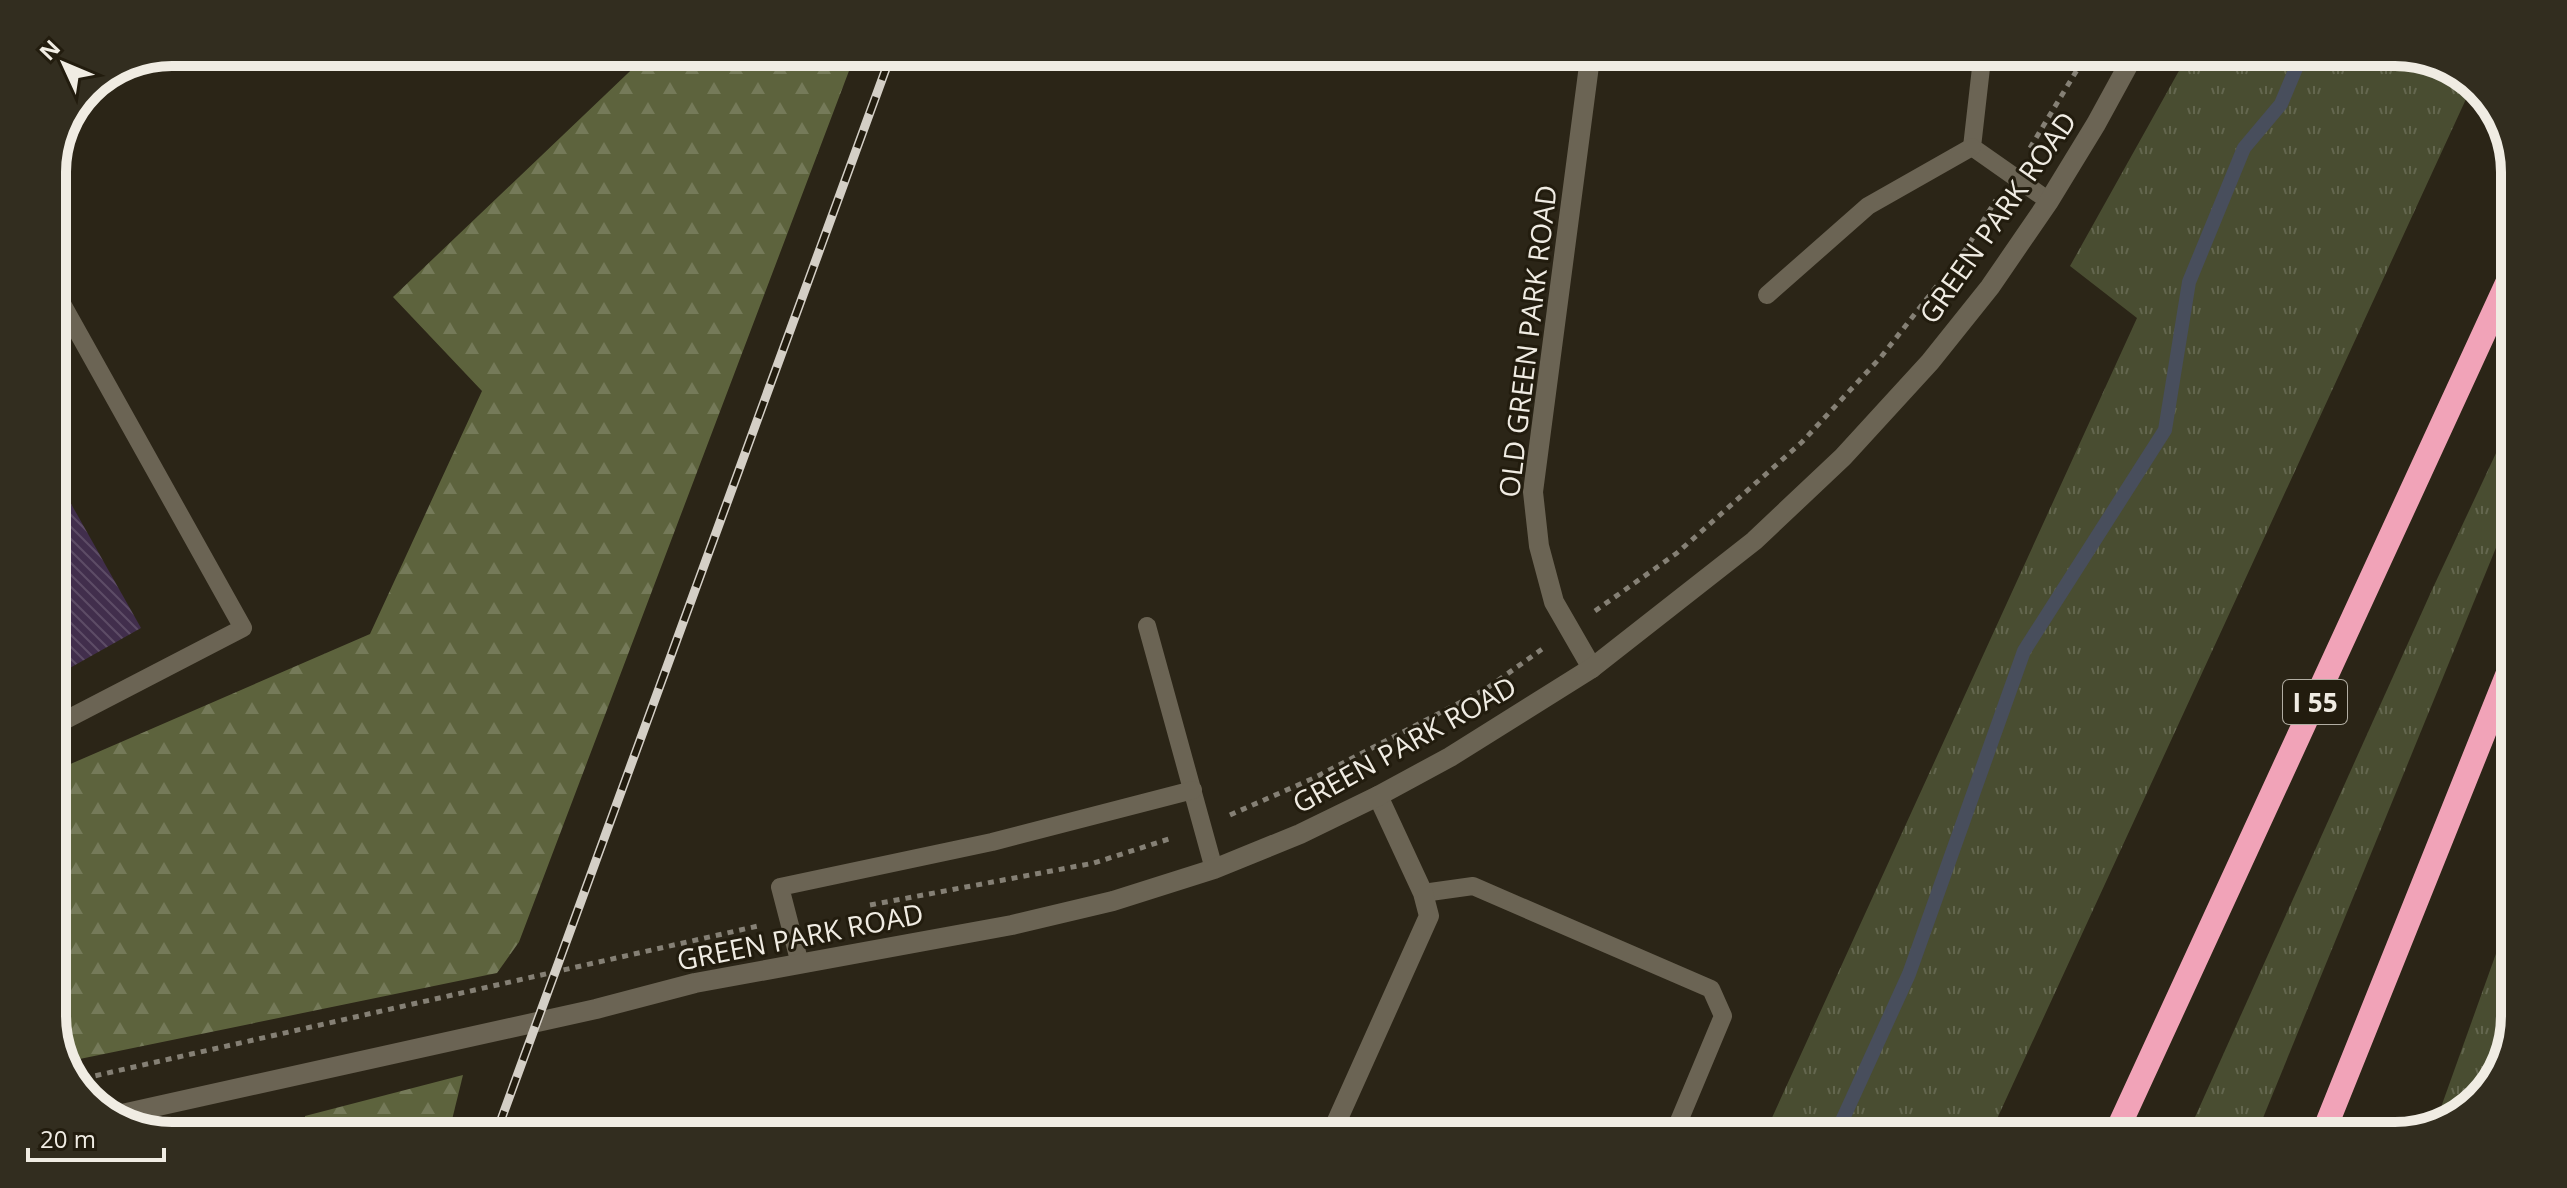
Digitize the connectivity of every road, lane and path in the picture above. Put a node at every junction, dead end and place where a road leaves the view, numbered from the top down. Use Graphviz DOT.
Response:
graph roads {
  1 [pos="1589,66"];
  2 [pos="1981,66"];
  3 [pos="2128,66"];
  4 [pos="1972,147"];
  5 [pos="2049,201"];
  6 [pos="1767,295"];
  7 [pos="2501,296"];
  8 [pos="66,311"];
  9 [pos="1147,626"];
  10 [pos="1592,668"];
  11 [pos="2501,690"];
  12 [pos="66,720"];
  13 [pos="1193,790"];
  14 [pos="1378,796"];
  15 [pos="1214,869"];
  16 [pos="1423,893"];
  17 [pos="800,964"];
  18 [pos="128,1113"];
  19 [pos="1336,1122"];
  20 [pos="1679,1122"];
  21 [pos="2121,1122"];
  22 [pos="2328,1122"];
  1 -- 10 [label="street, OLD GREEN PARK ROAD"];
  2 -- 4 [label="lane"];
  3 -- 5 [label="street, GREEN PARK ROAD"];
  4 -- 5 [label="lane"];
  4 -- 6 [label="lane"];
  5 -- 10 [label="street, GREEN PARK ROAD"];
  7 -- 21 [label="highway, I 55"];
  8 -- 12 [label="lane"];
  9 -- 13 [label="lane"];
  10 -- 14 [label="street, GREEN PARK ROAD"];
  11 -- 22 [label="highway"];
  13 -- 15 [label="lane"];
  13 -- 17 [label="lane"];
  14 -- 15 [label="street, GREEN PARK ROAD"];
  14 -- 16 [label="street"];
  15 -- 17 [label="street, GREEN PARK ROAD"];
  16 -- 19 [label="street"];
  16 -- 20 [label="lane"];
  17 -- 18 [label="street, GREEN PARK ROAD"];
}
